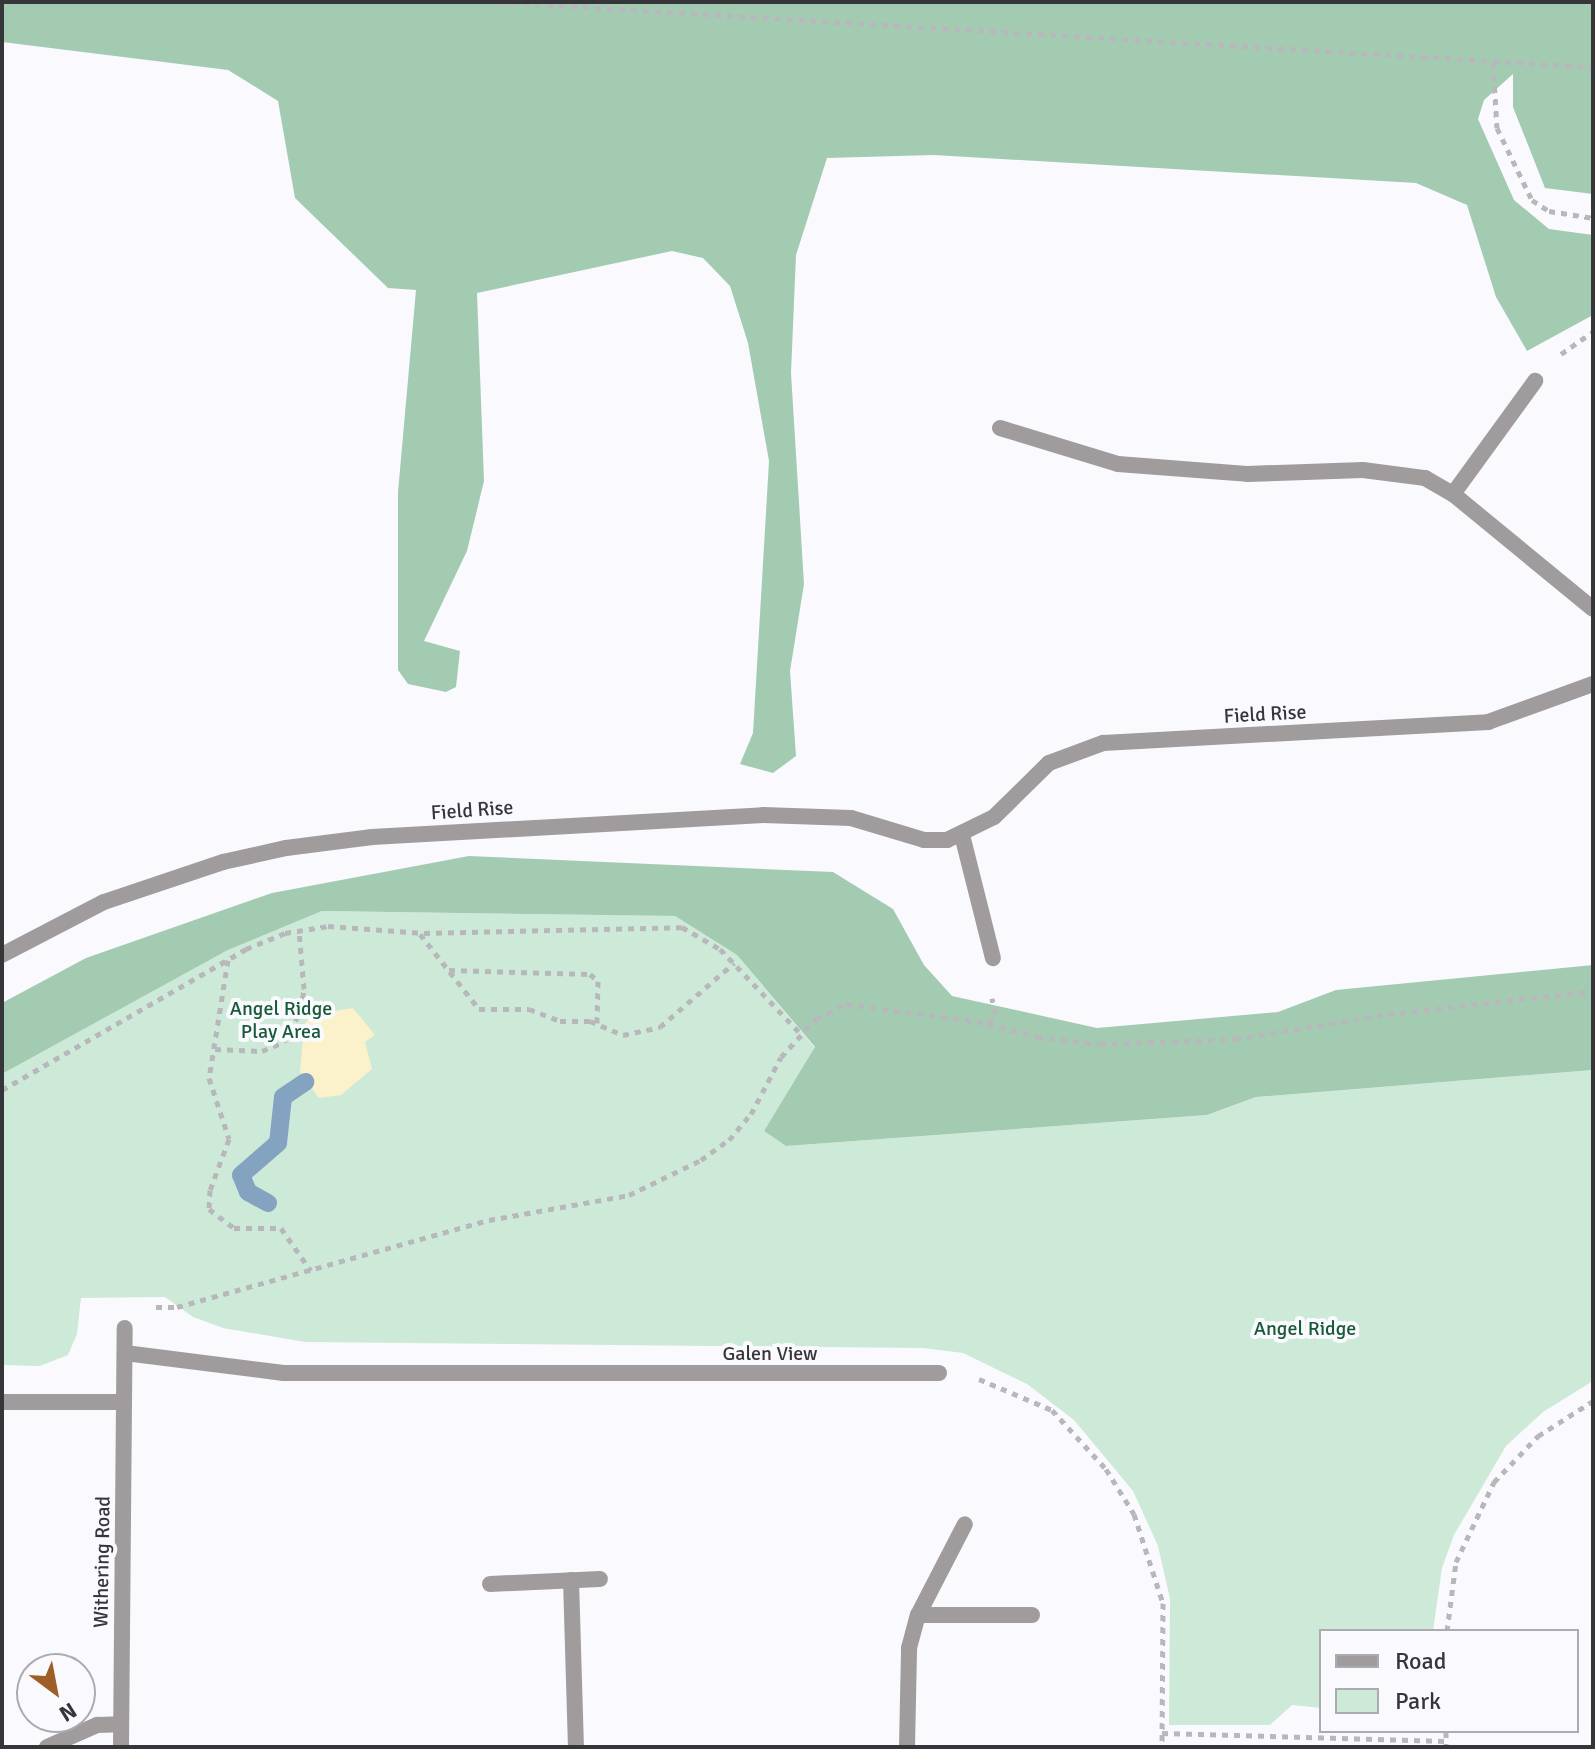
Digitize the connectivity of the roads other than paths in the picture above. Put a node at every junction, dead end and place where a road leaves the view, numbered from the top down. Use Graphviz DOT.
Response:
graph roads {
  1 [pos="1535,381"];
  2 [pos="1000,428"];
  3 [pos="1453,494"];
  4 [pos="1593,609"];
  5 [pos="1593,684"];
  6 [pos="962,835"];
  7 [pos="2,955"];
  8 [pos="993,958"];
  9 [pos="125,1328"];
  10 [pos="125,1353"];
  11 [pos="939,1373"];
  12 [pos="2,1402"];
  13 [pos="124,1402"];
  14 [pos="965,1524"];
  15 [pos="600,1579"];
  16 [pos="571,1580"];
  17 [pos="490,1584"];
  18 [pos="918,1615"];
  19 [pos="1032,1615"];
  20 [pos="120,1724"];
  21 [pos="47,1747"];
  22 [pos="121,1747"];
  23 [pos="576,1747"];
  24 [pos="907,1747"];
  1 -- 3 [label="street"];
  2 -- 3 [label="street"];
  3 -- 4 [label="street"];
  5 -- 6 [label="street, Field Rise"];
  6 -- 7 [label="street, Field Rise"];
  6 -- 8 [label="street"];
  9 -- 10 [label="street, Withering Road"];
  10 -- 11 [label="street, Galen View"];
  10 -- 13 [label="street, Withering Road"];
  12 -- 13 [label="street"];
  13 -- 20 [label="street, Withering Road"];
  14 -- 18 [label="street"];
  15 -- 16 [label="street"];
  16 -- 17 [label="street"];
  16 -- 23 [label="street"];
  18 -- 19 [label="street"];
  18 -- 24 [label="street"];
  20 -- 21 [label="street"];
  20 -- 22 [label="street, Withering Road"];
}
